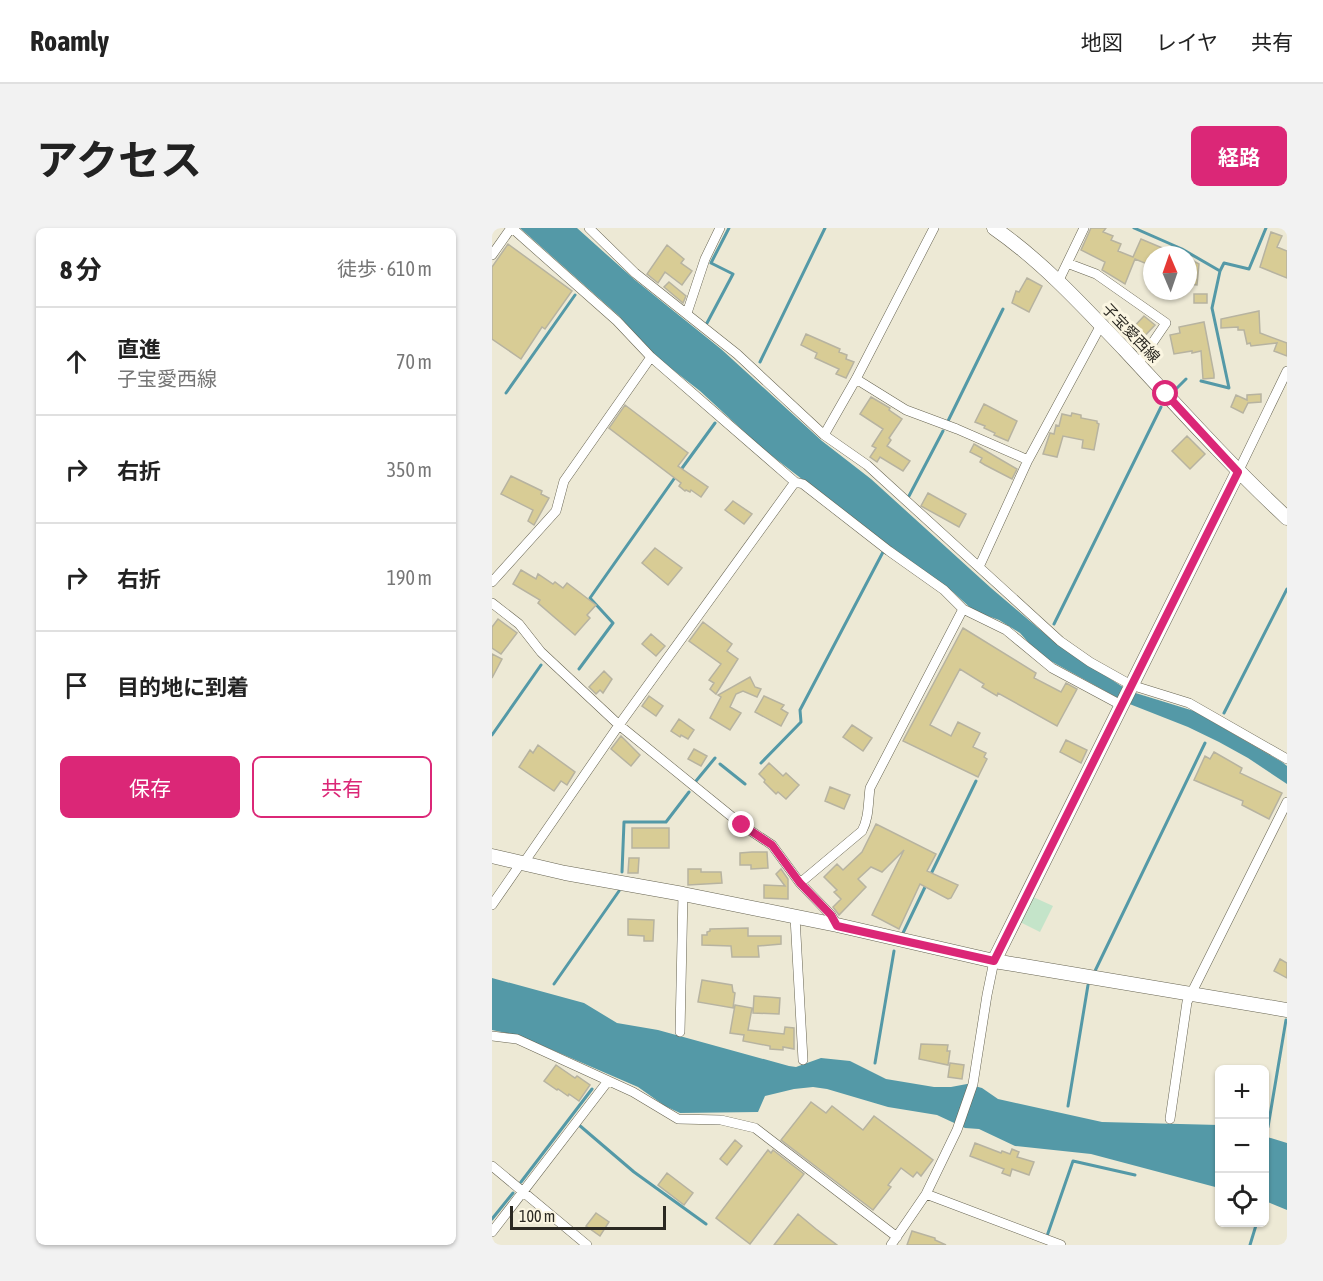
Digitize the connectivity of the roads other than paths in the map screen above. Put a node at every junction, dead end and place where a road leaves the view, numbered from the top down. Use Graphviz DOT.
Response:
graph roads {
  1 [pos="511,228"];
  2 [pos="589,228"];
  3 [pos="720,228"];
  4 [pos="934,228"];
  5 [pos="994,228"];
  6 [pos="1084,228"];
  7 [pos="492,255"];
  8 [pos="1067,263"];
  9 [pos="1059,282"];
  10 [pos="687,313"];
  11 [pos="1101,325"];
  12 [pos="651,357"];
  13 [pos="1138,364"];
  14 [pos="1287,371"];
  15 [pos="856,380"];
  16 [pos="824,435"];
  17 [pos="1028,460"];
  18 [pos="1238,472"];
  19 [pos="795,482"];
  20 [pos="1287,518"];
  21 [pos="979,567"];
  22 [pos="492,582"];
  23 [pos="492,603"];
  24 [pos="963,609"];
  25 [pos="1131,687"];
  26 [pos="1121,705"];
  27 [pos="619,725"];
  28 [pos="1287,759"];
  29 [pos="1287,802"];
  30 [pos="492,856"];
  31 [pos="522,864"];
  32 [pos="800,883"];
  33 [pos="683,894"];
  34 [pos="492,905"];
  35 [pos="795,917"];
  36 [pos="837,926"];
  37 [pos="994,961"];
  38 [pos="1190,995"];
  39 [pos="1287,1010"];
  40 [pos="680,1032"];
  41 [pos="492,1036"];
  42 [pos="803,1060"];
  43 [pos="608,1081"];
  44 [pos="1170,1119"];
  45 [pos="492,1166"];
  46 [pos="523,1193"];
  47 [pos="926,1194"];
  48 [pos="492,1232"];
  49 [pos="894,1241"];
  50 [pos="588,1245"];
  51 [pos="1061,1245"];
  1 -- 7 [label="street"];
  1 -- 12 [label="street"];
  2 -- 10 [label="street"];
  3 -- 10 [label="street"];
  4 -- 15 [label="street"];
  5 -- 9 [label="street, 子宝愛西線"];
  6 -- 8 [label="street"];
  8 -- 9 [label="street"];
  8 -- 13 [label="street"];
  9 -- 11 [label="street, 子宝愛西線"];
  10 -- 16 [label="street"];
  11 -- 13 [label="street, 子宝愛西線"];
  11 -- 17 [label="street"];
  12 -- 19 [label="street"];
  12 -- 22 [label="street"];
  13 -- 18 [label="street, 子宝愛西線"];
  14 -- 18 [label="street"];
  15 -- 16 [label="street"];
  15 -- 17 [label="street"];
  16 -- 21 [label="street"];
  17 -- 21 [label="street"];
  18 -- 20 [label="street, 子宝愛西線"];
  18 -- 25 [label="street"];
  19 -- 24 [label="street"];
  19 -- 27 [label="street"];
  21 -- 25 [label="street"];
  23 -- 27 [label="street"];
  24 -- 26 [label="street"];
  24 -- 32 [label="street"];
  25 -- 26 [label="street"];
  25 -- 28 [label="street"];
  26 -- 37 [label="street"];
  27 -- 31 [label="street"];
  27 -- 32 [label="street"];
  29 -- 38 [label="street"];
  30 -- 31 [label="street"];
  31 -- 33 [label="street"];
  31 -- 34 [label="street"];
  32 -- 36 [label="street"];
  33 -- 35 [label="street"];
  33 -- 40 [label="street"];
  35 -- 36 [label="street"];
  35 -- 42 [label="street"];
  36 -- 37 [label="street"];
  37 -- 38 [label="street"];
  37 -- 47 [label="street"];
  38 -- 39 [label="street"];
  38 -- 44 [label="street"];
  41 -- 43 [label="street"];
  43 -- 46 [label="street"];
  43 -- 49 [label="street"];
  45 -- 46 [label="street"];
  46 -- 48 [label="street"];
  46 -- 50 [label="street"];
  47 -- 49 [label="street"];
  47 -- 51 [label="street"];
}
